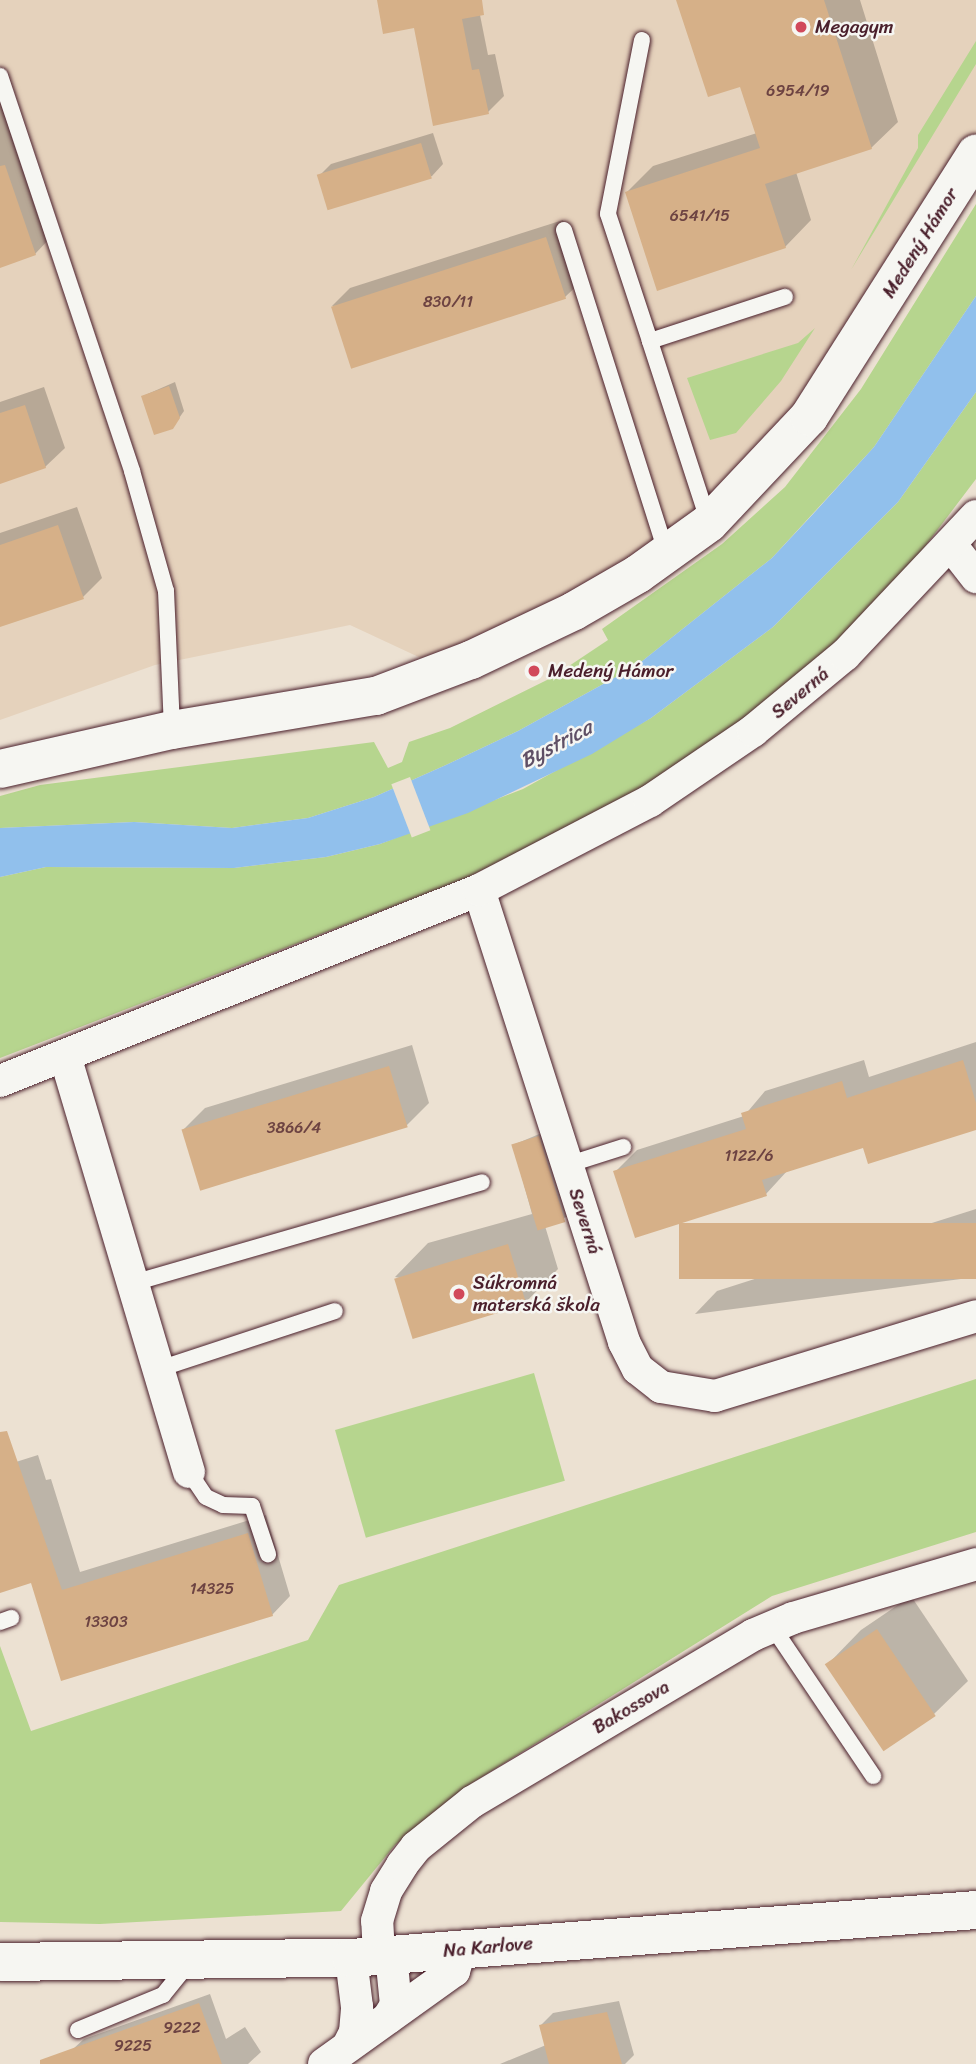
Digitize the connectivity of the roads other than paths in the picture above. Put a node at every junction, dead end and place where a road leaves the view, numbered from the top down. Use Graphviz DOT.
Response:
graph roads {
  1 [pos="642,40"];
  2 [pos="0,76"];
  3 [pos="976,154"];
  4 [pos="564,230"];
  5 [pos="786,297"];
  6 [pos="650,341"];
  7 [pos="976,516"];
  8 [pos="709,523"];
  9 [pos="951,545"];
  10 [pos="667,554"];
  11 [pos="976,577"];
  12 [pos="172,730"];
  13 [pos="0,769"];
  14 [pos="478,890"];
  15 [pos="65,1056"];
  16 [pos="0,1081"];
  17 [pos="624,1147"];
  18 [pos="567,1165"];
  19 [pos="482,1182"];
  20 [pos="133,1283"];
  21 [pos="335,1311"];
  22 [pos="976,1316"];
  23 [pos="159,1369"];
  24 [pos="190,1472"];
  25 [pos="268,1554"];
  26 [pos="976,1564"];
  27 [pos="772,1626"];
  28 [pos="873,1776"];
  29 [pos="976,1910"];
  30 [pos="460,1950"];
  31 [pos="374,1956"];
  32 [pos="0,1962"];
  33 [pos="189,1962"];
  34 [pos="388,2018"];
  35 [pos="78,2030"];
  36 [pos="336,2055"];
  1 -- 6 [label="lane"];
  2 -- 12 [label="lane"];
  3 -- 8 [label="street, Medený Hámor"];
  4 -- 10 [label="lane"];
  5 -- 6 [label="lane"];
  6 -- 8 [label="lane"];
  7 -- 9 [label="street, Severná"];
  8 -- 10 [label="street, Medený Hámor"];
  9 -- 11 [label="street"];
  9 -- 14 [label="street, Severná"];
  10 -- 12 [label="street, Medený Hámor"];
  12 -- 13 [label="street, Medený Hámor"];
  14 -- 15 [label="street, Severná"];
  14 -- 18 [label="street, Severná"];
  15 -- 16 [label="street, Severná"];
  15 -- 20 [label="street"];
  17 -- 18 [label="lane"];
  18 -- 22 [label="street, Severná"];
  19 -- 20 [label="lane"];
  20 -- 23 [label="street"];
  21 -- 23 [label="lane"];
  23 -- 24 [label="street"];
  24 -- 25 [label="lane"];
  26 -- 27 [label="street, Bakossova"];
  27 -- 28 [label="lane"];
  27 -- 31 [label="street, Bakossova"];
  29 -- 30 [label="street, Na Karlove"];
  30 -- 31 [label="street, Na Karlove"];
  30 -- 34 [label="street, Bakossova"];
  31 -- 33 [label="street, Na Karlove"];
  31 -- 34 [label="street, Bakossova"];
  31 -- 36 [label="street, Bakossova"];
  32 -- 33 [label="street, Na Karlove"];
  33 -- 35 [label="lane"];
  34 -- 36 [label="street, Bakossova"];
}
